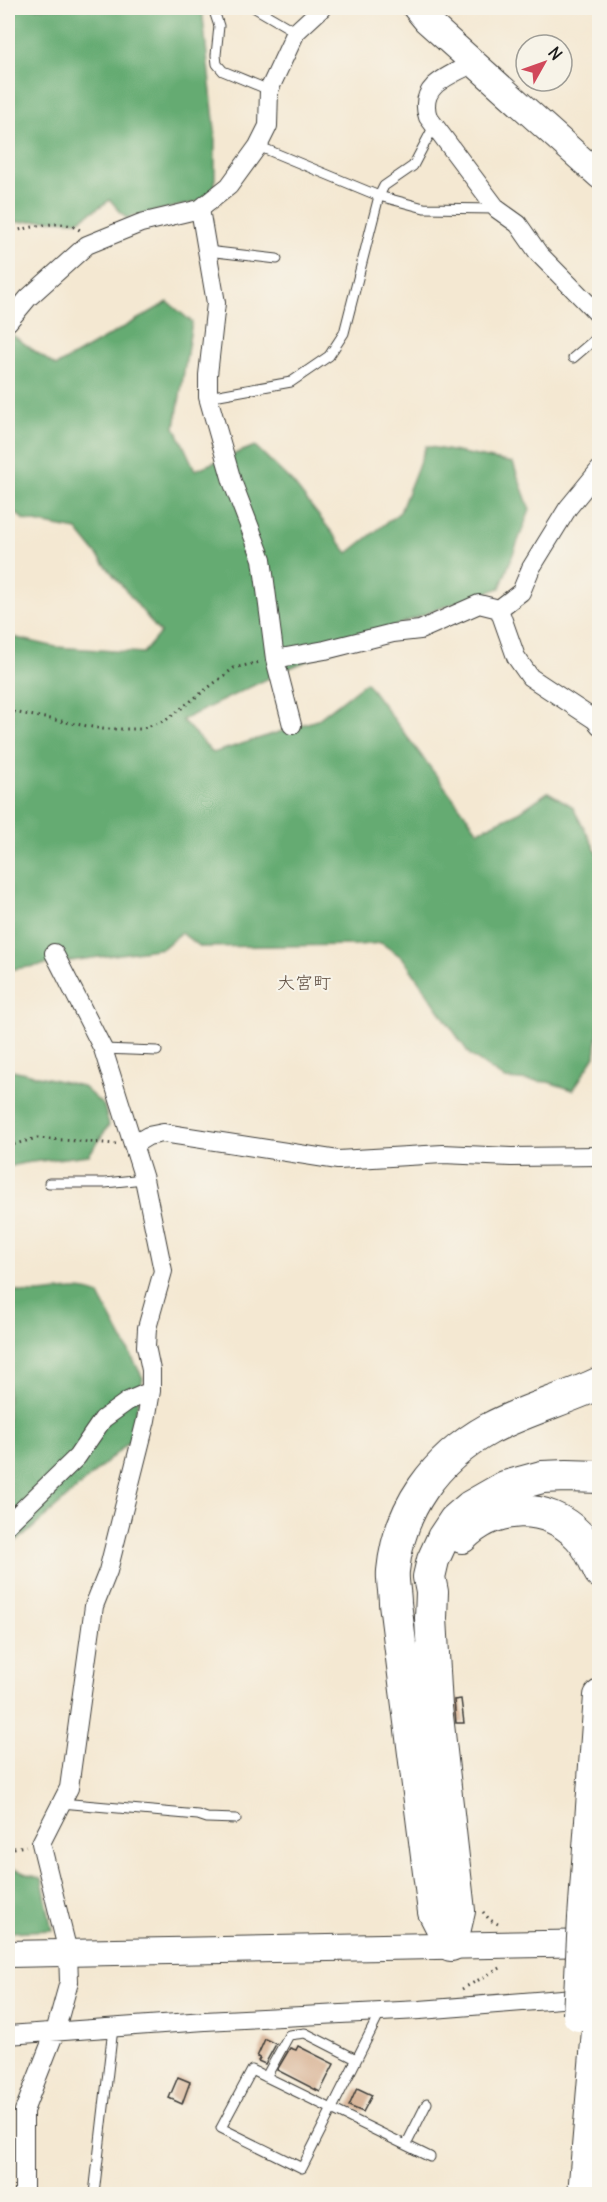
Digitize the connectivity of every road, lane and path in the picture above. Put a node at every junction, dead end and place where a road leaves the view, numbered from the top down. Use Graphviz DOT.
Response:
graph roads {
  1 [pos="255,8"];
  2 [pos="322,8"];
  3 [pos="416,8"];
  4 [pos="217,9"];
  5 [pos="296,32"];
  6 [pos="474,63"];
  7 [pos="269,90"];
  8 [pos="434,126"];
  9 [pos="258,146"];
  10 [pos="596,164"];
  11 [pos="379,196"];
  12 [pos="200,209"];
  13 [pos="497,209"];
  14 [pos="8,232"];
  15 [pos="87,245"];
  16 [pos="207,251"];
  17 [pos="277,259"];
  18 [pos="600,316"];
  19 [pos="8,322"];
  20 [pos="600,336"];
  21 [pos="573,358"];
  22 [pos="208,396"];
  23 [pos="600,469"];
  24 [pos="499,609"];
  25 [pos="275,658"];
  26 [pos="8,711"];
  27 [pos="292,725"];
  28 [pos="600,726"];
  29 [pos="54,953"];
  30 [pos="103,1049"];
  31 [pos="157,1051"];
  32 [pos="133,1145"];
  33 [pos="8,1146"];
  34 [pos="600,1156"];
  35 [pos="144,1179"];
  36 [pos="49,1183"];
  37 [pos="600,1383"];
  38 [pos="152,1391"];
  39 [pos="600,1459"];
  40 [pos="600,1478"];
  41 [pos="8,1524"];
  42 [pos="600,1572"];
  43 [pos="432,1592"];
  44 [pos="396,1603"];
  45 [pos="600,1696"];
  46 [pos="61,1803"];
  47 [pos="236,1819"];
  48 [pos="592,1930"];
  49 [pos="530,1943"];
  50 [pos="451,1945"];
  51 [pos="68,1952"];
  52 [pos="8,1954"];
  53 [pos="461,1989"];
  54 [pos="594,2009"];
  55 [pos="380,2012"];
  56 [pos="113,2028"];
  57 [pos="55,2032"];
  58 [pos="8,2034"];
  59 [pos="356,2059"];
  60 [pos="266,2077"];
  61 [pos="428,2103"];
  62 [pos="332,2109"];
  63 [pos="16,2110"];
  64 [pos="406,2145"];
  65 [pos="430,2157"];
  66 [pos="24,2194"];
  67 [pos="94,2194"];
  68 [pos="578,2194"];
  69 [pos="584,2194"];
  1 -- 5 [label="lane"];
  2 -- 5 [label="street"];
  3 -- 6 [label="street"];
  4 -- 7 [label="lane"];
  5 -- 7 [label="street"];
  6 -- 8 [label="street"];
  6 -- 10 [label="street"];
  7 -- 9 [label="street"];
  8 -- 11 [label="lane"];
  8 -- 13 [label="street"];
  9 -- 11 [label="lane"];
  9 -- 12 [label="street"];
  11 -- 13 [label="lane"];
  11 -- 22 [label="lane"];
  12 -- 15 [label="street"];
  12 -- 16 [label="street"];
  13 -- 18 [label="street"];
  14 -- 15 [label="path"];
  15 -- 19 [label="street"];
  16 -- 17 [label="lane"];
  16 -- 22 [label="street"];
  20 -- 21 [label="lane"];
  22 -- 25 [label="street"];
  23 -- 24 [label="street"];
  24 -- 25 [label="street"];
  24 -- 28 [label="street"];
  25 -- 26 [label="path"];
  25 -- 27 [label="street"];
  29 -- 30 [label="street"];
  30 -- 31 [label="lane"];
  30 -- 32 [label="street"];
  32 -- 33 [label="path"];
  32 -- 34 [label="street"];
  32 -- 35 [label="street"];
  35 -- 36 [label="lane"];
  35 -- 38 [label="street"];
  37 -- 44 [label="highway"];
  38 -- 41 [label="street"];
  38 -- 46 [label="street"];
  39 -- 44 [label="highway"];
  40 -- 43 [label="highway"];
  42 -- 43 [label="highway"];
  43 -- 50 [label="highway"];
  44 -- 50 [label="highway"];
  45 -- 48 [label="highway"];
  46 -- 47 [label="lane"];
  46 -- 51 [label="street"];
  48 -- 49 [label="street"];
  48 -- 54 [label="highway, bridge"];
  49 -- 50 [label="street"];
  49 -- 53 [label="path"];
  50 -- 51 [label="street"];
  51 -- 52 [label="street"];
  51 -- 57 [label="street"];
  54 -- 55 [label="street"];
  54 -- 68 [label="highway"];
  54 -- 69 [label="highway"];
  55 -- 56 [label="street"];
  55 -- 59 [label="lane"];
  56 -- 57 [label="street"];
  56 -- 67 [label="lane"];
  57 -- 58 [label="street"];
  57 -- 63 [label="street"];
  59 -- 60 [label="lane"];
  59 -- 62 [label="lane"];
  60 -- 62 [label="lane"];
  60 -- 62 [label="lane"];
  61 -- 64 [label="lane"];
  62 -- 64 [label="lane"];
  63 -- 66 [label="street"];
  64 -- 65 [label="lane"];
}
